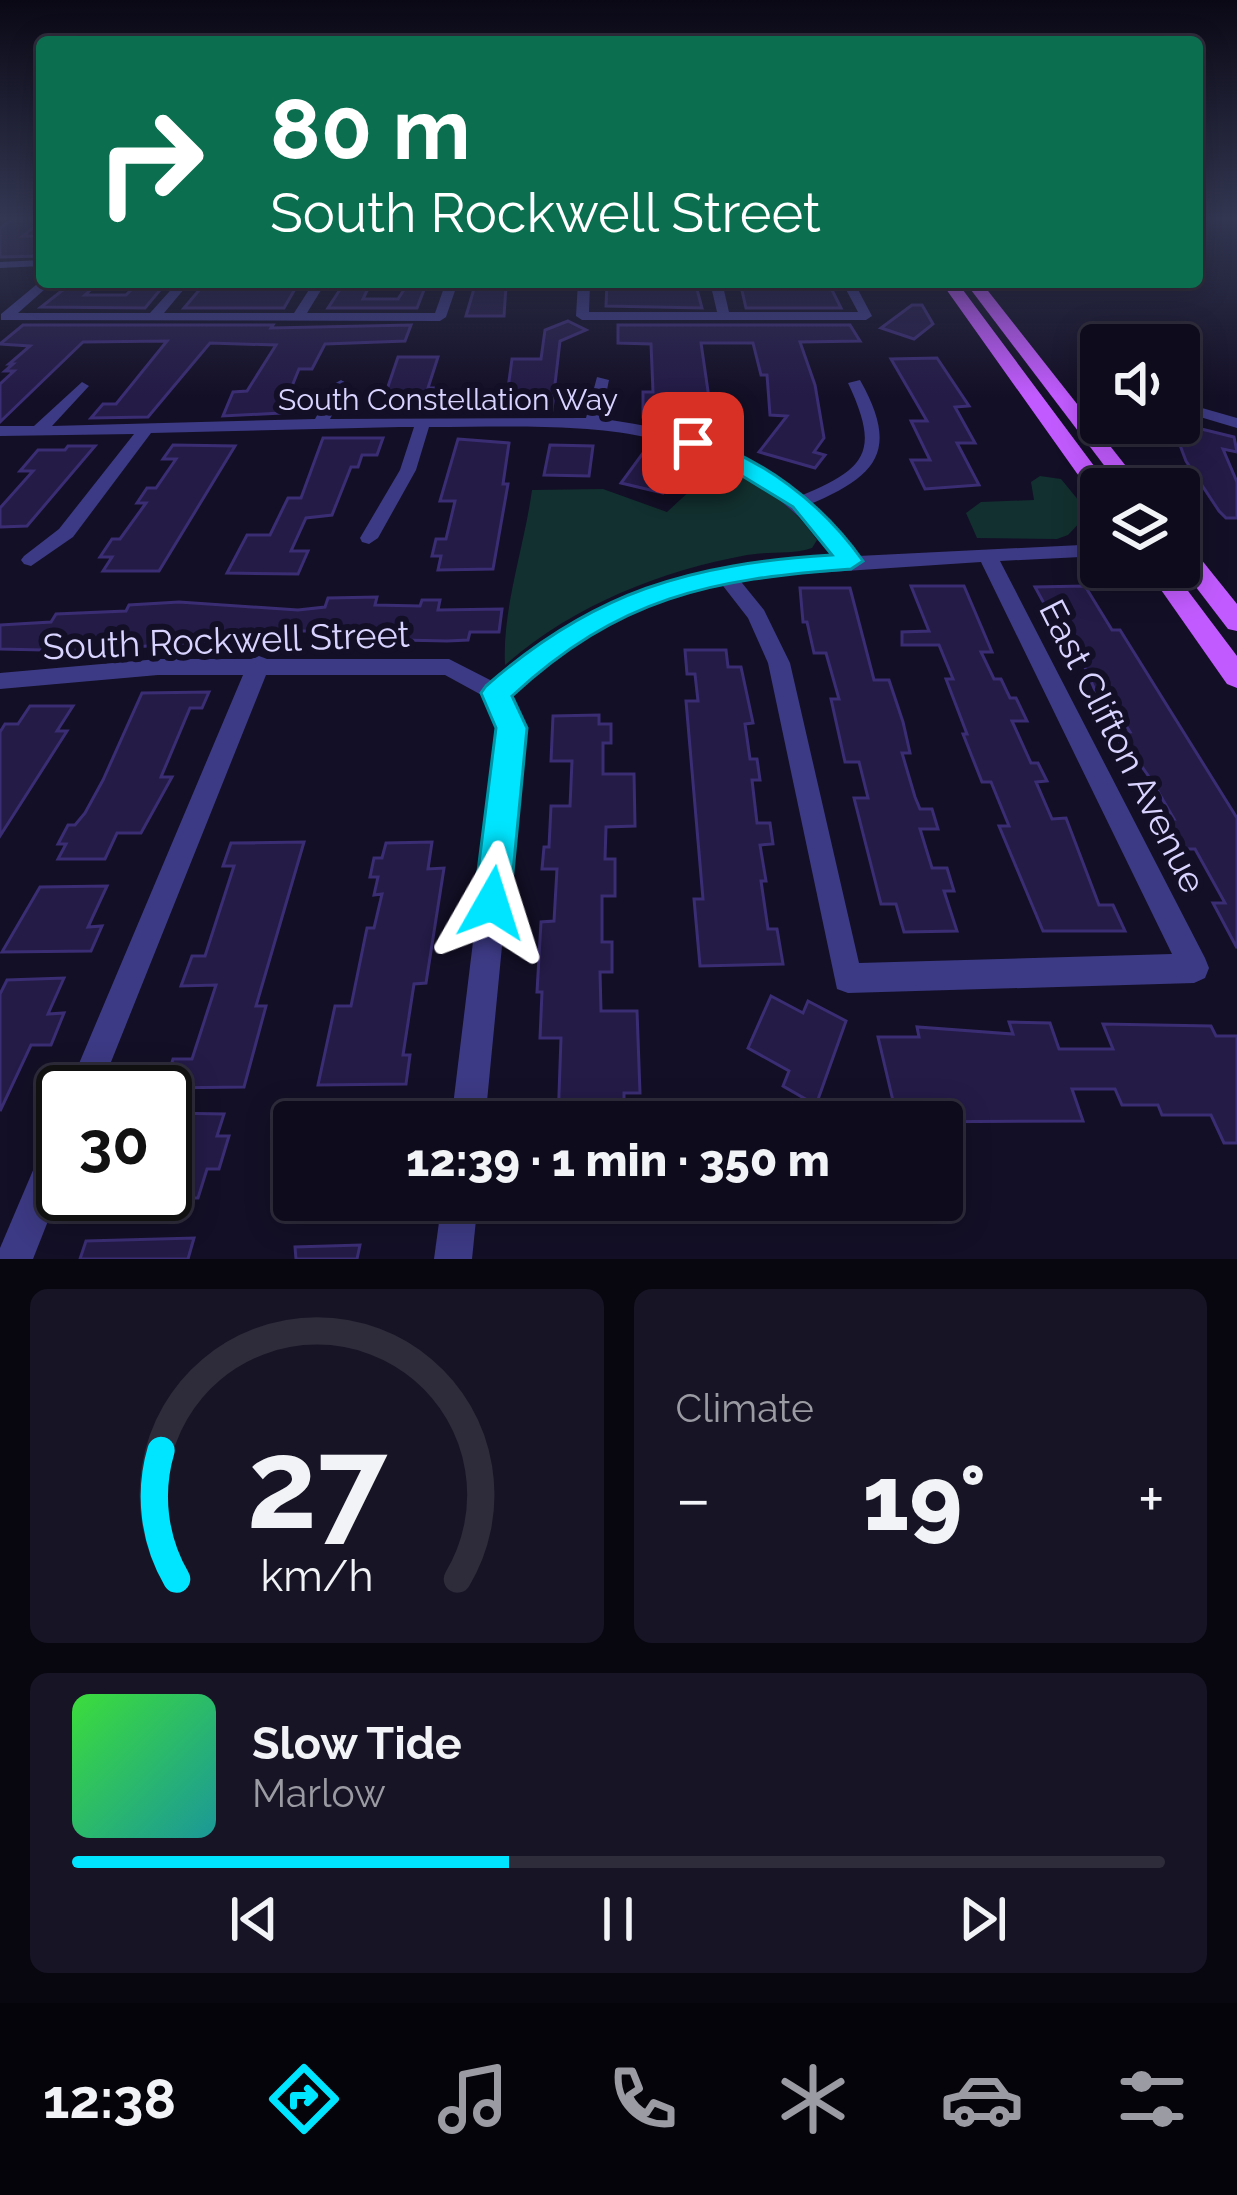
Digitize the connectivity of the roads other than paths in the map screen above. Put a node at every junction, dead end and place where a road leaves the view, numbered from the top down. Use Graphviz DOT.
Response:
graph roads {
  1 [pos="40,288"];
  2 [pos="179,288"];
  3 [pos="316,288"];
  4 [pos="450,288"];
  5 [pos="584,288"];
  6 [pos="717,288"];
  7 [pos="851,288"];
  8 [pos="953,288"];
  9 [pos="978,288"];
  10 [pos="724,316"];
  11 [pos="154,317"];
  12 [pos="298,317"];
  13 [pos="602,380"];
  14 [pos="855,383"];
  15 [pos="341,384"];
  16 [pos="82,386"];
  17 [pos="1200,412"];
  18 [pos="321,422"];
  19 [pos="423,422"];
  20 [pos="593,422"];
  21 [pos="1237,423"];
  22 [pos="0,431"];
  23 [pos="38,431"];
  24 [pos="145,431"];
  25 [pos="1085,468"];
  26 [pos="1117,468"];
  27 [pos="801,502"];
  28 [pos="369,538"];
  29 [pos="1080,550"];
  30 [pos="988,556"];
  31 [pos="31,560"];
  32 [pos="851,561"];
  33 [pos="1080,565"];
  34 [pos="724,574"];
  35 [pos="1200,578"];
  36 [pos="1172,588"];
  37 [pos="1237,622"];
  38 [pos="259,664"];
  39 [pos="1237,676"];
  40 [pos="0,681"];
  41 [pos="496,693"];
  42 [pos="94,1065"];
  43 [pos="470,1101"];
  44 [pos="36,1206"];
  45 [pos="458,1221"];
  46 [pos="14,1259"];
  47 [pos="453,1259"];
  1 -- 11 [label="street"];
  2 -- 11 [label="street"];
  3 -- 12 [label="street"];
  4 -- 12 [label="street"];
  5 -- 10 [label="street"];
  6 -- 10 [label="street"];
  7 -- 10 [label="street"];
  8 -- 25 [label="main road"];
  9 -- 26 [label="main road"];
  11 -- 12 [label="street"];
  13 -- 20 [label="street"];
  14 -- 27 [label="street"];
  15 -- 18 [label="street"];
  16 -- 23 [label="street"];
  17 -- 21 [label="street"];
  18 -- 19 [label="street, South Constellation Way"];
  18 -- 24 [label="street, South Constellation Way"];
  19 -- 20 [label="street, South Constellation Way"];
  19 -- 28 [label="street"];
  20 -- 27 [label="street, South Constellation Way"];
  22 -- 23 [label="street, South Constellation Way"];
  23 -- 24 [label="street, South Constellation Way"];
  24 -- 31 [label="street"];
  27 -- 32 [label="street, South Constellation Way"];
  29 -- 30 [label="street"];
  30 -- 32 [label="street"];
  30 -- 33 [label="street"];
  30 -- 34 [label="street, East Clifton Avenue"];
  32 -- 34 [label="street"];
  34 -- 41 [label="street"];
  35 -- 37 [label="main road"];
  36 -- 39 [label="main road"];
  38 -- 40 [label="street, South Rockwell Street"];
  38 -- 41 [label="street, South Rockwell Street"];
  38 -- 42 [label="street"];
  41 -- 43 [label="street"];
  44 -- 46 [label="street"];
  45 -- 47 [label="street"];
}
